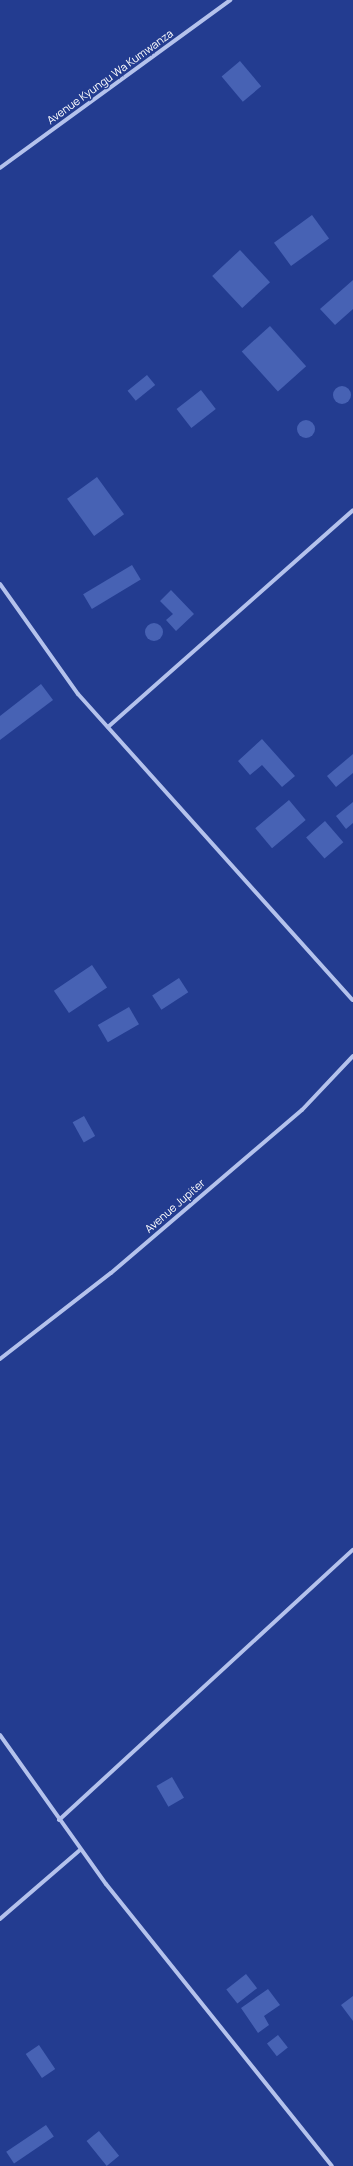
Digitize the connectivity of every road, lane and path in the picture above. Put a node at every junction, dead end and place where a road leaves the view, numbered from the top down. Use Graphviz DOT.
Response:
graph roads {
  1 [pos="230,0"];
  2 [pos="0,168"];
  3 [pos="353,510"];
  4 [pos="0,584"];
  5 [pos="108,727"];
  6 [pos="353,1000"];
  7 [pos="353,1056"];
  8 [pos="0,1359"];
  9 [pos="353,1550"];
  10 [pos="0,1735"];
  11 [pos="60,1820"];
  12 [pos="80,1850"];
  13 [pos="0,1919"];
  14 [pos="332,2166"];
  1 -- 2 [label="street, Avenue Kyungu Wa Kumwanza"];
  3 -- 5 [label="street"];
  4 -- 5 [label="street"];
  5 -- 6 [label="street"];
  7 -- 8 [label="street, Avenue Jupiter"];
  9 -- 11 [label="street"];
  10 -- 11 [label="street"];
  11 -- 12 [label="street"];
  12 -- 13 [label="street"];
  12 -- 14 [label="street"];
}
